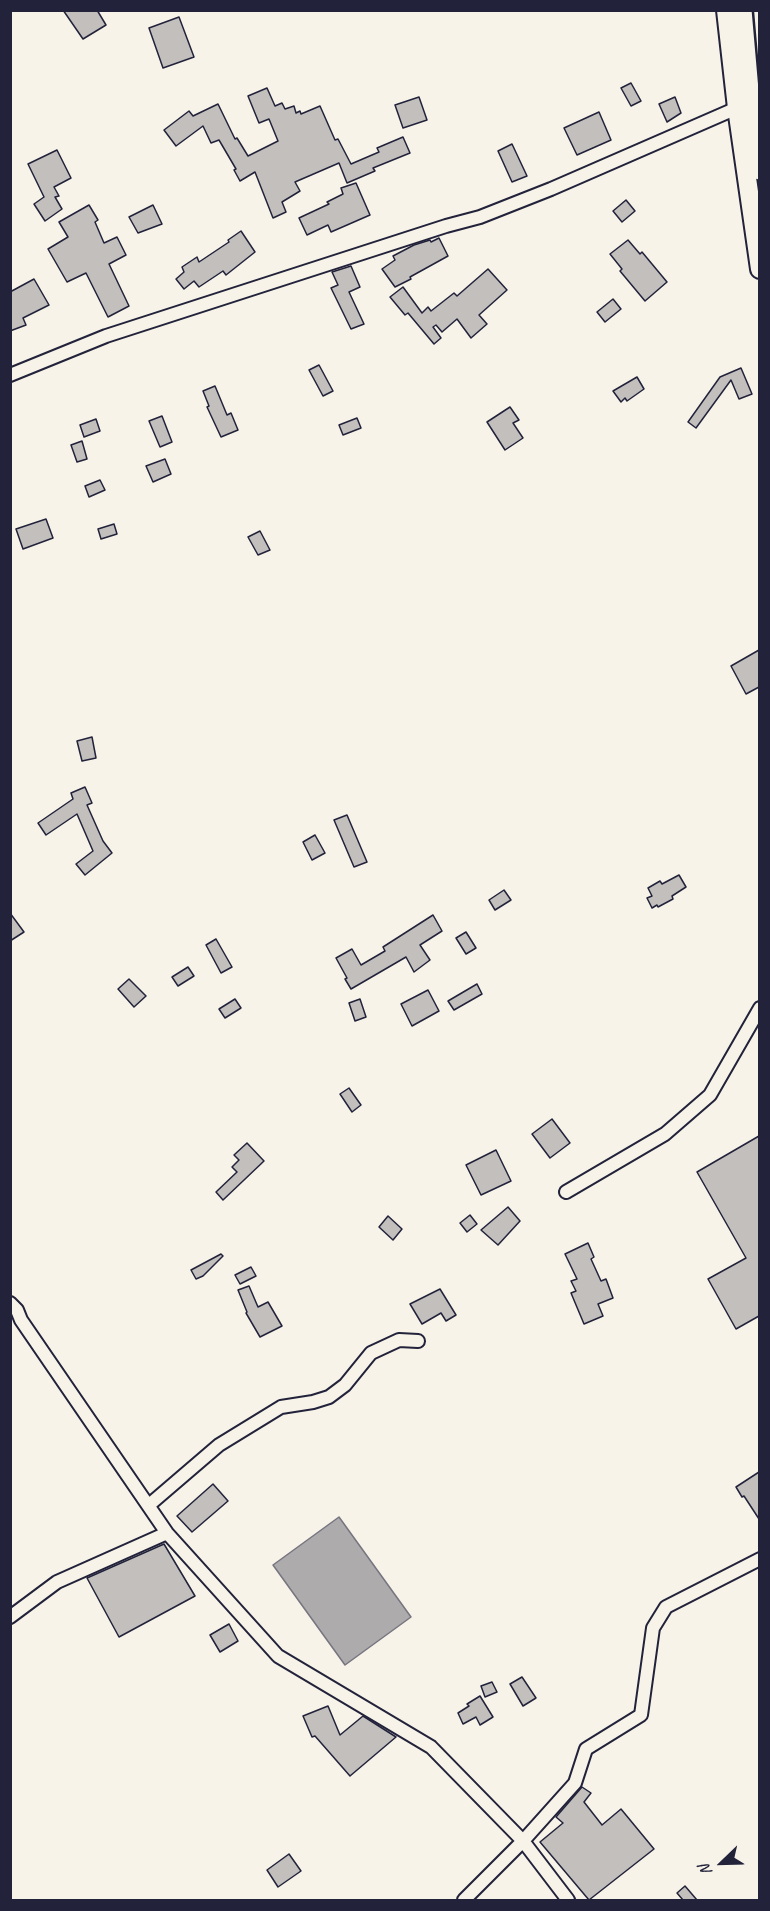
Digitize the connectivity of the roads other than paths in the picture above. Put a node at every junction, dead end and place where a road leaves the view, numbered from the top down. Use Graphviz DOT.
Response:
graph roads {
  1 [pos="726,10"];
  2 [pos="741,10"];
  3 [pos="737,108"];
  4 [pos="759,169"];
  5 [pos="759,269"];
  6 [pos="10,375"];
  7 [pos="759,1008"];
  8 [pos="566,1192"];
  9 [pos="10,1303"];
  10 [pos="418,1341"];
  11 [pos="149,1505"];
  12 [pos="167,1533"];
  13 [pos="759,1559"];
  14 [pos="10,1617"];
  15 [pos="523,1841"];
  16 [pos="464,1900"];
  17 [pos="568,1900"];
  1 -- 3 [label="main road"];
  2 -- 4 [label="highway"];
  3 -- 5 [label="main road"];
  3 -- 6 [label="street"];
  7 -- 8 [label="street"];
  9 -- 11 [label="street"];
  10 -- 11 [label="street"];
  11 -- 12 [label="street"];
  12 -- 14 [label="street"];
  12 -- 15 [label="street"];
  13 -- 15 [label="street"];
  15 -- 16 [label="street"];
  15 -- 17 [label="street"];
}
